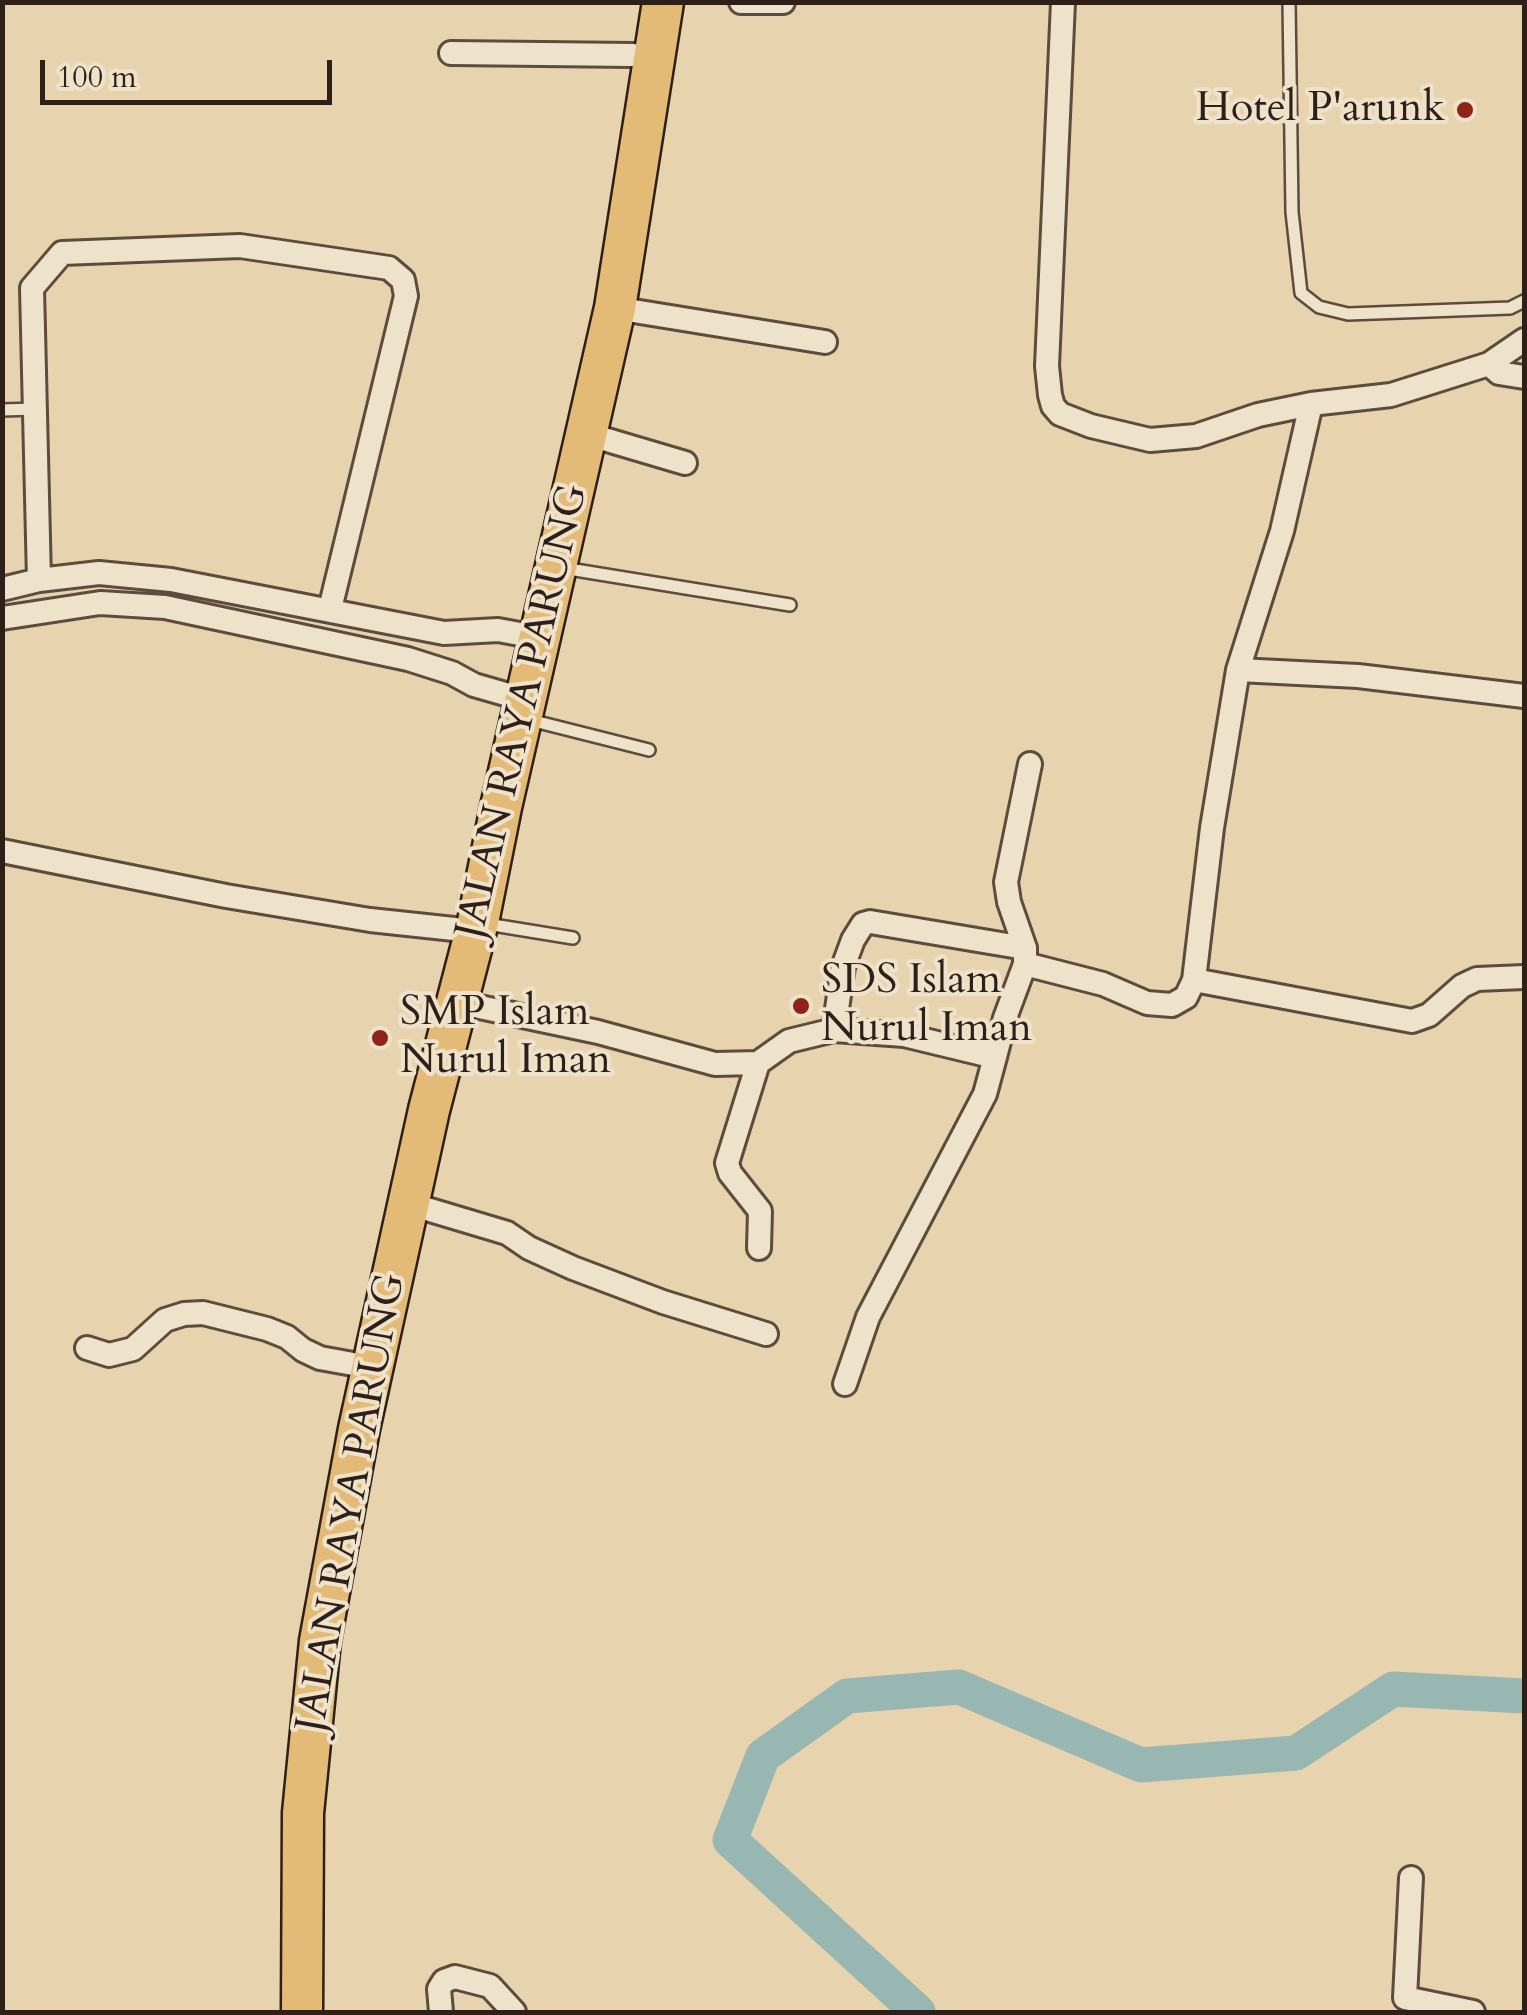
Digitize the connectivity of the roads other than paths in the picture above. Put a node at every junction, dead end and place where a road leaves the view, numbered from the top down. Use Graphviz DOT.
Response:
graph roads {
  1 [pos="640,2"];
  2 [pos="663,2"];
  3 [pos="741,2"];
  4 [pos="782,2"];
  5 [pos="1063,2"];
  6 [pos="1288,2"];
  7 [pos="451,53"];
  8 [pos="633,55"];
  9 [pos="1524,301"];
  10 [pos="615,308"];
  11 [pos="1524,340"];
  12 [pos="825,342"];
  13 [pos="1490,364"];
  14 [pos="1524,377"];
  15 [pos="1310,404"];
  16 [pos="35,409"];
  17 [pos="2,410"];
  18 [pos="588,434"];
  19 [pos="686,463"];
  20 [pos="557,567"];
  21 [pos="100,573"];
  22 [pos="38,580"];
  23 [pos="2,589"];
  24 [pos="100,603"];
  25 [pos="790,605"];
  26 [pos="330,609"];
  27 [pos="2,618"];
  28 [pos="415,628"];
  29 [pos="460,634"];
  30 [pos="529,635"];
  31 [pos="408,659"];
  32 [pos="1238,670"];
  33 [pos="452,674"];
  34 [pos="1524,696"];
  35 [pos="517,704"];
  36 [pos="648,750"];
  37 [pos="1030,764"];
  38 [pos="2,851"];
  39 [pos="466,925"];
  40 [pos="573,938"];
  41 [pos="1025,956"];
  42 [pos="1524,977"];
  43 [pos="1194,980"];
  44 [pos="456,1002"];
  45 [pos="834,1030"];
  46 [pos="995,1057"];
  47 [pos="758,1064"];
  48 [pos="410,1204"];
  49 [pos="758,1248"];
  50 [pos="388,1257"];
  51 [pos="766,1334"];
  52 [pos="88,1348"];
  53 [pos="353,1364"];
  54 [pos="845,1384"];
  55 [pos="1411,1878"];
  56 [pos="1404,2006"];
  57 [pos="281,2012"];
  58 [pos="302,2012"];
  59 [pos="441,2012"];
  60 [pos="514,2012"];
  61 [pos="1473,2012"];
  1 -- 8 [label="highway, JALAN RAYA PARUNG"];
  2 -- 10 [label="highway, JALAN RAYA PARUNG"];
  3 -- 4 [label="street"];
  5 -- 15 [label="street"];
  6 -- 9 [label="lane"];
  7 -- 8 [label="street"];
  8 -- 30 [label="highway, JALAN RAYA PARUNG"];
  10 -- 12 [label="street"];
  10 -- 18 [label="highway, JALAN RAYA PARUNG"];
  11 -- 13 [label="street"];
  13 -- 14 [label="street"];
  13 -- 15 [label="street"];
  15 -- 32 [label="street"];
  16 -- 17 [label="lane"];
  16 -- 22 [label="street"];
  16 -- 26 [label="street"];
  18 -- 19 [label="street"];
  18 -- 20 [label="highway, JALAN RAYA PARUNG"];
  20 -- 25 [label="lane"];
  20 -- 30 [label="highway, JALAN RAYA PARUNG"];
  21 -- 22 [label="street"];
  21 -- 24 [label="street"];
  21 -- 26 [label="street"];
  22 -- 23 [label="street"];
  24 -- 27 [label="street"];
  24 -- 31 [label="street"];
  26 -- 28 [label="street"];
  28 -- 29 [label="street"];
  28 -- 31 [label="street"];
  29 -- 30 [label="street"];
  29 -- 33 [label="street"];
  30 -- 35 [label="highway, JALAN RAYA PARUNG"];
  31 -- 33 [label="street"];
  32 -- 34 [label="street"];
  32 -- 43 [label="street"];
  33 -- 35 [label="street"];
  35 -- 36 [label="lane"];
  35 -- 39 [label="highway, JALAN RAYA PARUNG"];
  37 -- 41 [label="street"];
  38 -- 39 [label="street"];
  39 -- 40 [label="lane"];
  39 -- 44 [label="highway, JALAN RAYA PARUNG"];
  39 -- 50 [label="highway, JALAN RAYA PARUNG"];
  41 -- 43 [label="street"];
  41 -- 45 [label="street"];
  41 -- 46 [label="street"];
  42 -- 43 [label="street"];
  44 -- 47 [label="street"];
  44 -- 48 [label="highway, JALAN RAYA PARUNG"];
  45 -- 46 [label="street"];
  45 -- 47 [label="street"];
  46 -- 54 [label="street"];
  47 -- 49 [label="street"];
  48 -- 50 [label="highway, JALAN RAYA PARUNG"];
  48 -- 51 [label="street"];
  50 -- 53 [label="highway, JALAN RAYA PARUNG"];
  50 -- 58 [label="highway, JALAN RAYA PARUNG"];
  52 -- 53 [label="street"];
  53 -- 57 [label="highway, JALAN RAYA PARUNG"];
  55 -- 56 [label="street"];
  56 -- 61 [label="street"];
  59 -- 60 [label="street"];
}
